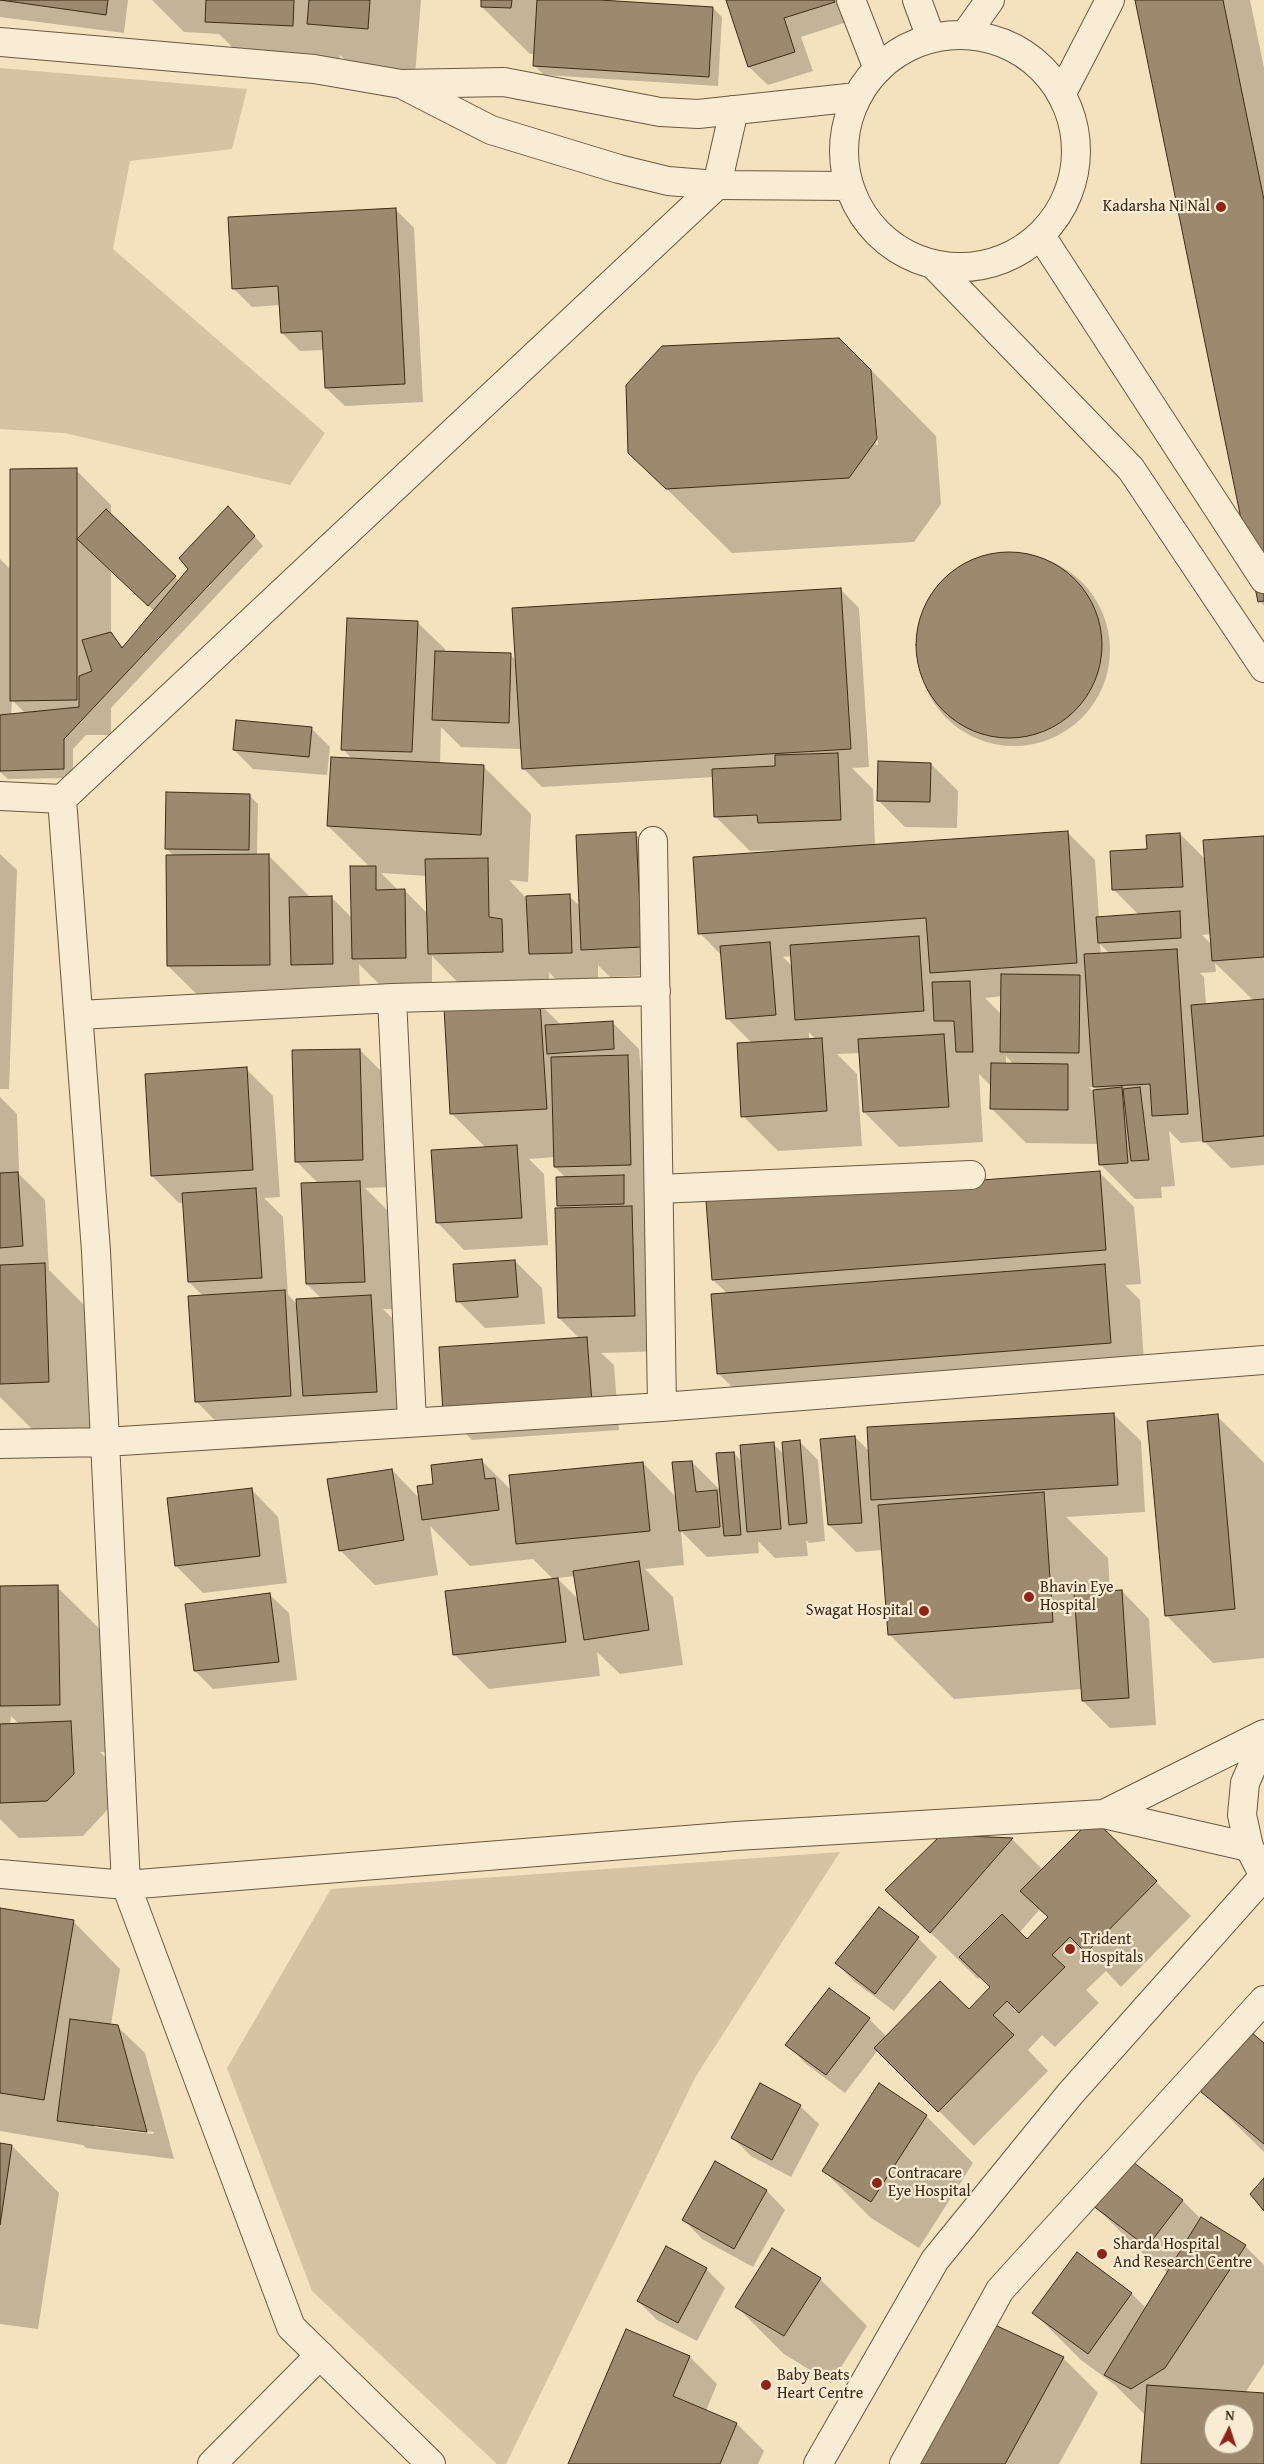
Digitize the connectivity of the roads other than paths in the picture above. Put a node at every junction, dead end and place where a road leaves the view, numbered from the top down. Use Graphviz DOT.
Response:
graph roads {
  1 [pos="851,0"];
  2 [pos="917,0"];
  3 [pos="990,0"];
  4 [pos="1110,0"];
  5 [pos="965,35"];
  6 [pos="931,38"];
  7 [pos="0,42"];
  8 [pos="878,69"];
  9 [pos="402,84"];
  10 [pos="1062,93"];
  11 [pos="857,97"];
  12 [pos="734,110"];
  13 [pos="717,185"];
  14 [pos="849,186"];
  15 [pos="1040,236"];
  16 [pos="934,264"];
  17 [pos="1264,580"];
  18 [pos="1264,668"];
  19 [pos="0,796"];
  20 [pos="62,799"];
  21 [pos="653,841"];
  22 [pos="656,992"];
  23 [pos="392,998"];
  24 [pos="79,1015"];
  25 [pos="971,1175"];
  26 [pos="659,1189"];
  27 [pos="1264,1360"];
  28 [pos="662,1407"];
  29 [pos="412,1422"];
  30 [pos="105,1442"];
  31 [pos="0,1444"];
  32 [pos="1264,1734"];
  33 [pos="1264,1744"];
  34 [pos="1104,1814"];
  35 [pos="1248,1847"];
  36 [pos="0,1874"];
  37 [pos="1264,1876"];
  38 [pos="126,1885"];
  39 [pos="1264,2000"];
  40 [pos="320,2355"];
  41 [pos="212,2464"];
  42 [pos="431,2464"];
  43 [pos="818,2464"];
  44 [pos="904,2464"];
  1 -- 8 [label="street"];
  2 -- 6 [label="street"];
  3 -- 5 [label="street"];
  4 -- 10 [label="street"];
  5 -- 6 [label="street"];
  5 -- 10 [label="street"];
  6 -- 8 [label="street"];
  7 -- 9 [label="street"];
  8 -- 11 [label="street"];
  9 -- 12 [label="street"];
  9 -- 13 [label="street"];
  10 -- 15 [label="street"];
  11 -- 12 [label="street"];
  11 -- 14 [label="street"];
  12 -- 13 [label="street"];
  13 -- 14 [label="street"];
  13 -- 20 [label="street"];
  14 -- 16 [label="street"];
  15 -- 16 [label="street"];
  15 -- 17 [label="street"];
  16 -- 18 [label="street"];
  19 -- 20 [label="street"];
  20 -- 24 [label="street"];
  21 -- 22 [label="street"];
  22 -- 23 [label="street"];
  22 -- 26 [label="street"];
  23 -- 24 [label="street"];
  23 -- 29 [label="street"];
  24 -- 30 [label="street"];
  25 -- 26 [label="street"];
  26 -- 28 [label="street"];
  27 -- 28 [label="street"];
  28 -- 29 [label="street"];
  29 -- 30 [label="street"];
  30 -- 31 [label="street"];
  30 -- 38 [label="street"];
  32 -- 34 [label="street"];
  33 -- 35 [label="street"];
  34 -- 35 [label="street"];
  34 -- 38 [label="street"];
  35 -- 37 [label="street"];
  36 -- 38 [label="street"];
  37 -- 43 [label="street"];
  38 -- 40 [label="street"];
  39 -- 44 [label="street"];
  40 -- 41 [label="street"];
  40 -- 42 [label="street"];
}
